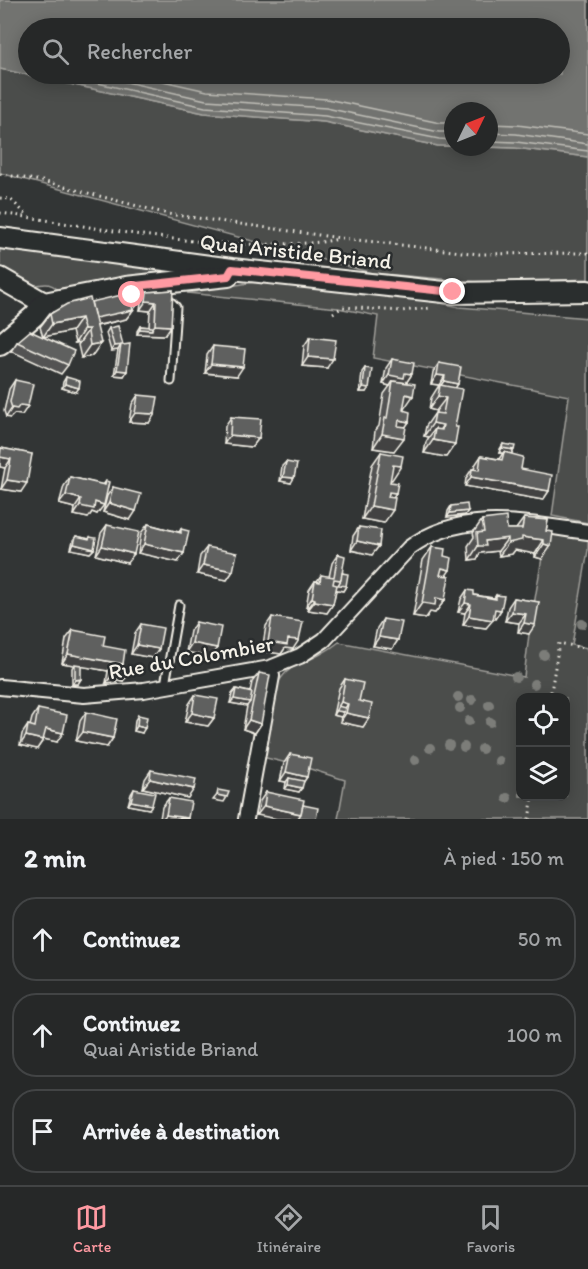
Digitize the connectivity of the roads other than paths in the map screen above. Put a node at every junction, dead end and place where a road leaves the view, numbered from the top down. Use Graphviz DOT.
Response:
graph roads {
  1 [pos="0,238"];
  2 [pos="232,269"];
  3 [pos="0,278"];
  4 [pos="586,292"];
  5 [pos="159,297"];
  6 [pos="44,303"];
  7 [pos="0,345"];
  8 [pos="171,381"];
  9 [pos="588,532"];
  10 [pos="179,605"];
  11 [pos="270,668"];
  12 [pos="167,686"];
  13 [pos="0,687"];
  14 [pos="246,819"];
  1 -- 2 [label="main road, Quai Aristide Briand"];
  2 -- 4 [label="main road, Quai Aristide Briand"];
  2 -- 6 [label="main road"];
  3 -- 6 [label="main road"];
  5 -- 8 [label="lane"];
  6 -- 7 [label="main road"];
  9 -- 11 [label="street, Rue du Colombier"];
  10 -- 12 [label="lane"];
  11 -- 12 [label="street, Rue du Colombier"];
  11 -- 14 [label="street"];
  12 -- 13 [label="street, Rue du Colombier"];
}
